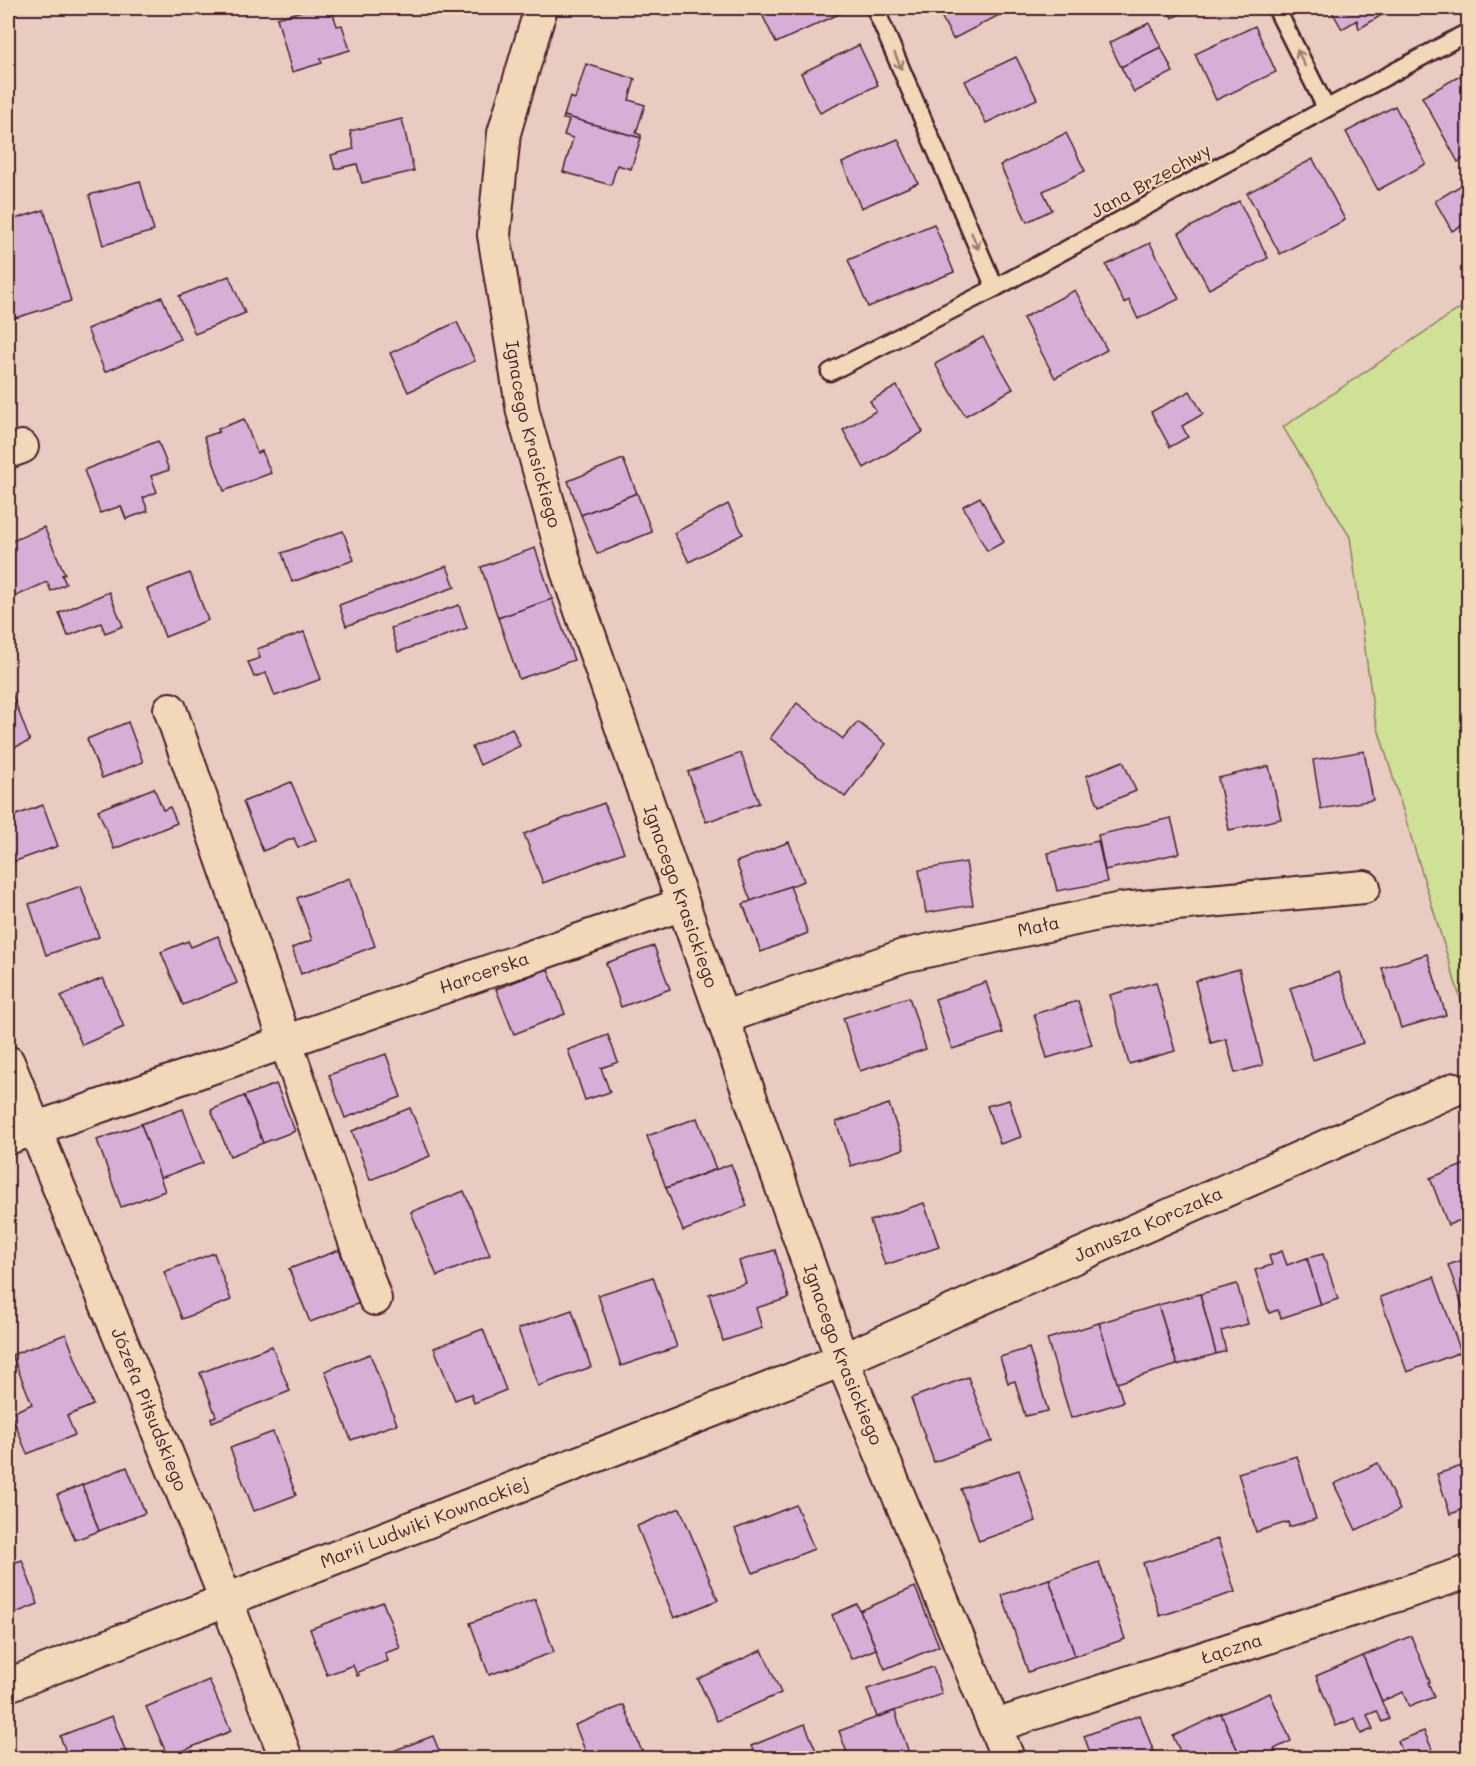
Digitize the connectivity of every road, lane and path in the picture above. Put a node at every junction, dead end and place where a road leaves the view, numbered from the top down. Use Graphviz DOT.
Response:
graph roads {
  1 [pos="541,8"];
  2 [pos="875,8"];
  3 [pos="1276,8"];
  4 [pos="1468,32"];
  5 [pos="1326,108"];
  6 [pos="995,288"];
  7 [pos="830,372"];
  8 [pos="170,709"];
  9 [pos="1364,887"];
  10 [pos="683,904"];
  11 [pos="722,1018"];
  12 [pos="285,1041"];
  13 [pos="8,1062"];
  14 [pos="1455,1089"];
  15 [pos="20,1133"];
  16 [pos="375,1299"];
  17 [pos="842,1360"];
  18 [pos="1468,1572"];
  19 [pos="226,1602"];
  20 [pos="8,1686"];
  21 [pos="995,1726"];
  22 [pos="286,1758"];
  23 [pos="1008,1758"];
  1 -- 10 [label="street, Ignacego Krasickiego"];
  2 -- 6 [label="lane, one-way"];
  5 -- 3 [label="lane, one-way"];
  4 -- 5 [label="lane, Jana Brzechwy"];
  5 -- 6 [label="lane, Jana Brzechwy"];
  6 -- 7 [label="lane, Jana Brzechwy"];
  8 -- 12 [label="street"];
  9 -- 11 [label="street, Mała"];
  10 -- 11 [label="street, Ignacego Krasickiego"];
  10 -- 12 [label="street, Harcerska"];
  11 -- 17 [label="street, Ignacego Krasickiego"];
  12 -- 15 [label="street, Harcerska"];
  12 -- 16 [label="street"];
  13 -- 15 [label="street, Józefa Piłsudskiego"];
  14 -- 17 [label="street, Janusza Korczaka"];
  15 -- 19 [label="street, Józefa Piłsudskiego"];
  17 -- 19 [label="street, Marii Ludwiki Kownackiej"];
  17 -- 21 [label="street, Ignacego Krasickiego"];
  18 -- 21 [label="street, Łączna"];
  19 -- 20 [label="street, Marii Ludwiki Kownackiej"];
  19 -- 22 [label="street, Józefa Piłsudskiego"];
  21 -- 23 [label="street, Ignacego Krasickiego"];
}
